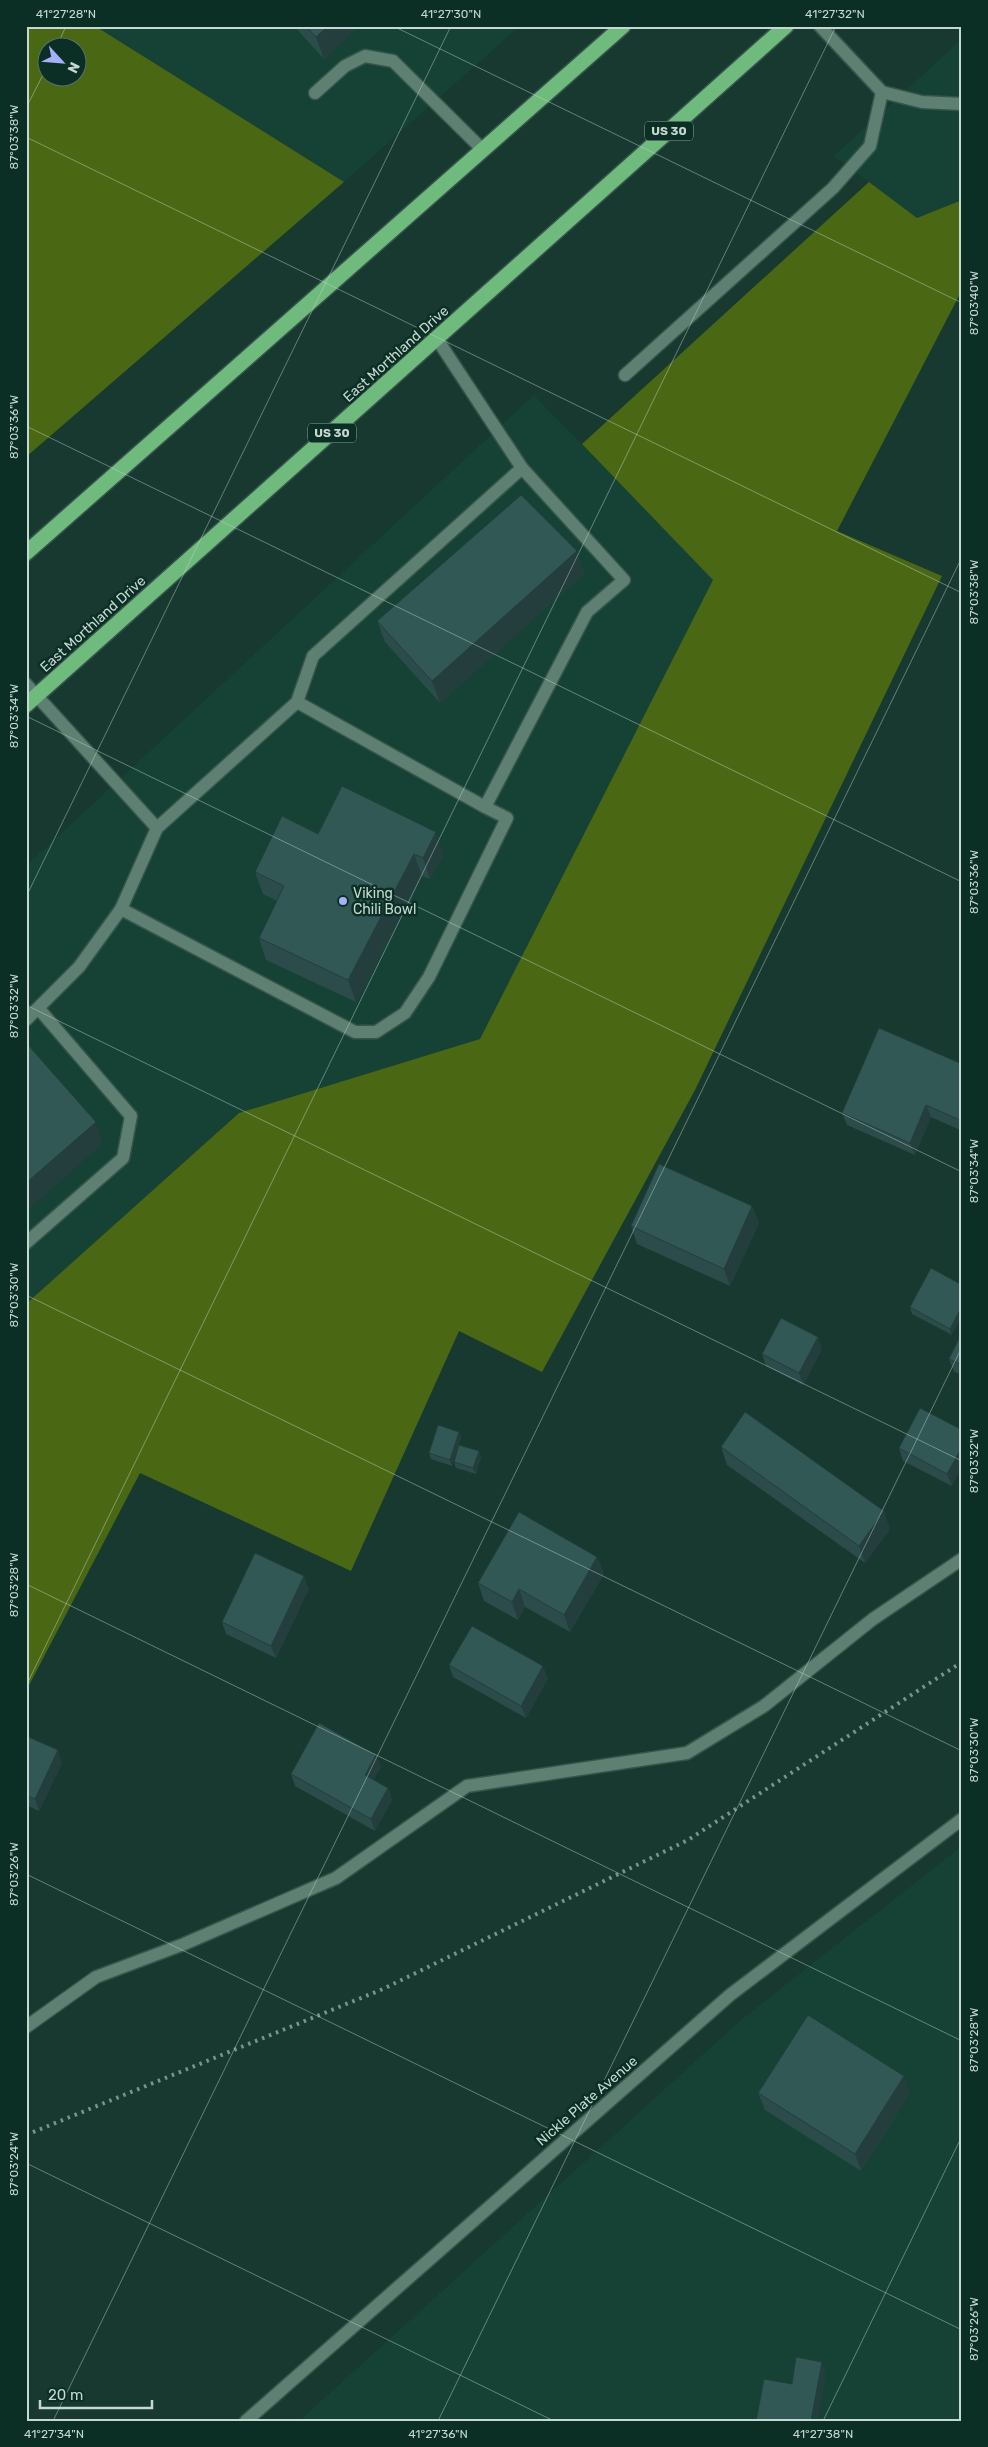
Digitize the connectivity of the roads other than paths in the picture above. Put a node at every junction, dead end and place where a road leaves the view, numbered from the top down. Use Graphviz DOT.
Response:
graph roads {
  1 [pos="622,26"];
  2 [pos="786,26"];
  3 [pos="820,26"];
  4 [pos="882,92"];
  5 [pos="315,93"];
  6 [pos="962,104"];
  7 [pos="483,150"];
  8 [pos="437,339"];
  9 [pos="625,375"];
  10 [pos="522,468"];
  11 [pos="26,554"];
  12 [pos="26,684"];
  13 [pos="32,701"];
  14 [pos="297,702"];
  15 [pos="485,807"];
  16 [pos="157,828"];
  17 [pos="121,909"];
  18 [pos="39,1009"];
  19 [pos="26,1020"];
  20 [pos="26,1243"];
  21 [pos="962,1559"];
  22 [pos="962,1820"];
  23 [pos="26,2027"];
  24 [pos="246,2421"];
  1 -- 7 [label="highway"];
  2 -- 8 [label="highway, East Morthland Drive / US 30"];
  3 -- 4 [label="street"];
  4 -- 6 [label="street"];
  4 -- 9 [label="street"];
  5 -- 7 [label="street"];
  7 -- 11 [label="highway"];
  8 -- 10 [label="street"];
  8 -- 13 [label="highway, East Morthland Drive / US 30"];
  10 -- 14 [label="street"];
  10 -- 15 [label="street"];
  12 -- 13 [label="street"];
  13 -- 16 [label="street"];
  14 -- 15 [label="street"];
  14 -- 16 [label="street"];
  15 -- 17 [label="street"];
  16 -- 17 [label="street"];
  17 -- 18 [label="street"];
  18 -- 19 [label="street"];
  18 -- 20 [label="street"];
  21 -- 23 [label="street"];
  22 -- 24 [label="street, Nickle Plate Avenue"];
}
